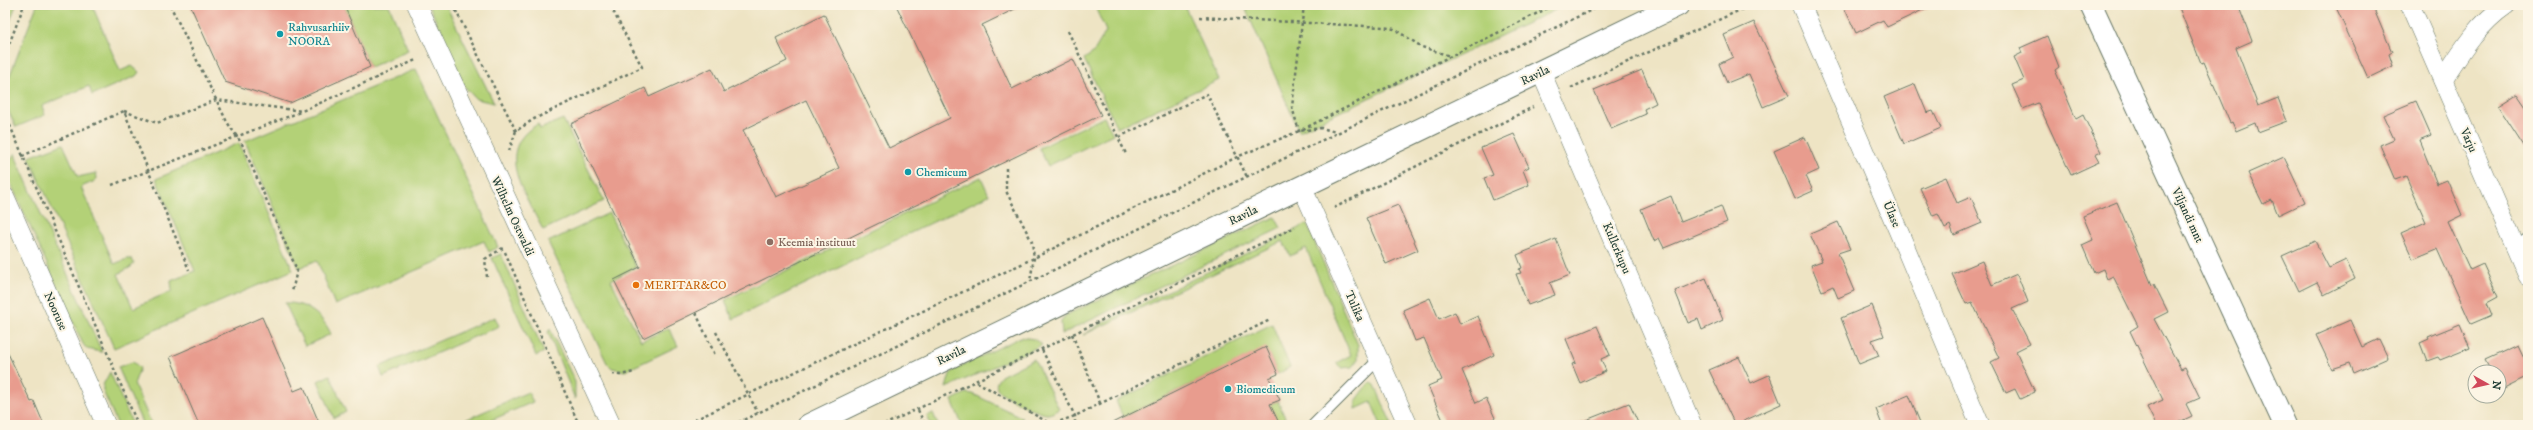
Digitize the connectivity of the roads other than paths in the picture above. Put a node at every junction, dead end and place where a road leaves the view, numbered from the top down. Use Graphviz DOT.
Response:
graph roads {
  1 [pos="417,5"];
  2 [pos="1678,5"];
  3 [pos="1801,5"];
  4 [pos="2091,5"];
  5 [pos="2410,5"];
  6 [pos="2506,5"];
  7 [pos="1542,72"];
  8 [pos="2443,80"];
  9 [pos="1302,187"];
  10 [pos="5,197"];
  11 [pos="2522,243"];
  12 [pos="2528,276"];
  13 [pos="1379,359"];
  14 [pos="106,425"];
  15 [pos="611,425"];
  16 [pos="808,425"];
  17 [pos="1312,425"];
  18 [pos="1408,425"];
  19 [pos="1692,425"];
  20 [pos="1980,425"];
  21 [pos="2285,425"];
  1 -- 15 [label="street, Wilhelm Ostwaldi"];
  2 -- 7 [label="street, Ravila"];
  3 -- 20 [label="street, Ülase"];
  4 -- 21 [label="street, Viljandi mnt"];
  5 -- 8 [label="street, Varju"];
  6 -- 8 [label="street"];
  7 -- 9 [label="street, Ravila"];
  7 -- 19 [label="street, Kullerkupu"];
  8 -- 11 [label="street, Varju"];
  9 -- 13 [label="street, Tulika"];
  9 -- 16 [label="street, Ravila"];
  10 -- 14 [label="street, Nooruse"];
  11 -- 12 [label="street, Varju"];
  13 -- 17 [label="lane"];
  13 -- 18 [label="street, Tulika"];
}
